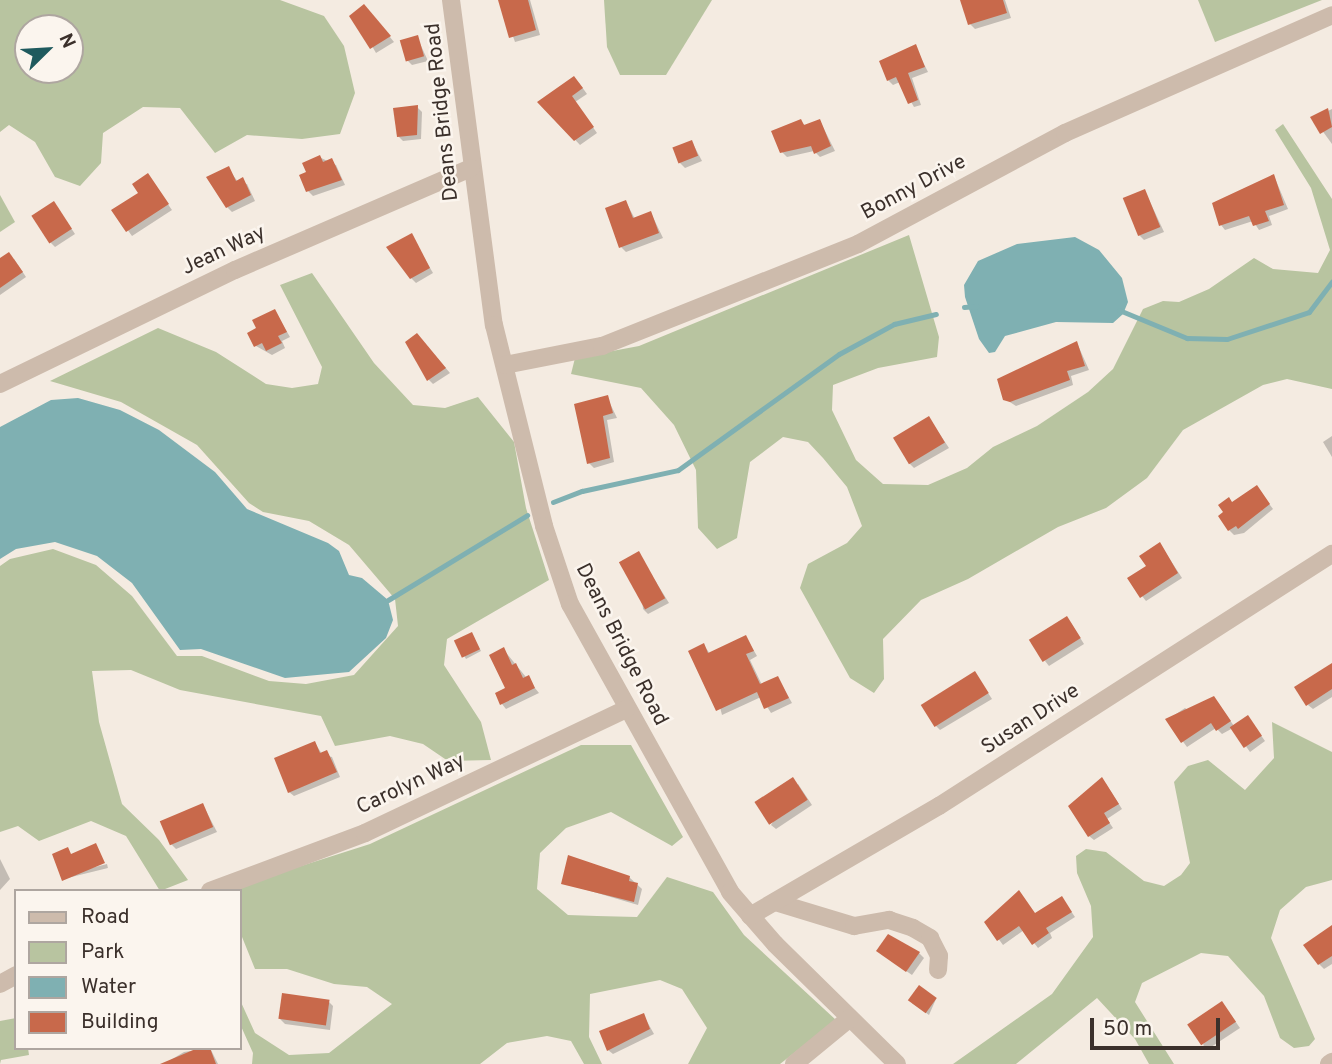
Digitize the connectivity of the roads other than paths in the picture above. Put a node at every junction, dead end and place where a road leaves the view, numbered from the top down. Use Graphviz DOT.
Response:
graph roads {
  1 [pos="451,0"];
  2 [pos="1332,15"];
  3 [pos="471,168"];
  4 [pos="505,365"];
  5 [pos="0,384"];
  6 [pos="1332,554"];
  7 [pos="626,709"];
  8 [pos="215,889"];
  9 [pos="775,902"];
  10 [pos="750,916"];
  11 [pos="938,970"];
  12 [pos="850,1018"];
  13 [pos="794,1064"];
  14 [pos="897,1064"];
  1 -- 3 [label="street, Deans Bridge Road"];
  2 -- 4 [label="street, Bonny Drive"];
  3 -- 4 [label="street, Deans Bridge Road"];
  3 -- 5 [label="street, Jean Way"];
  4 -- 7 [label="street, Deans Bridge Road"];
  6 -- 9 [label="street, Susan Drive"];
  7 -- 8 [label="street, Carolyn Way"];
  7 -- 10 [label="street, Deans Bridge Road"];
  9 -- 10 [label="street, Susan Drive"];
  9 -- 11 [label="street"];
  10 -- 12 [label="street, Deans Bridge Road"];
  12 -- 13 [label="street"];
  12 -- 14 [label="street, Deans Bridge Road"];
}
